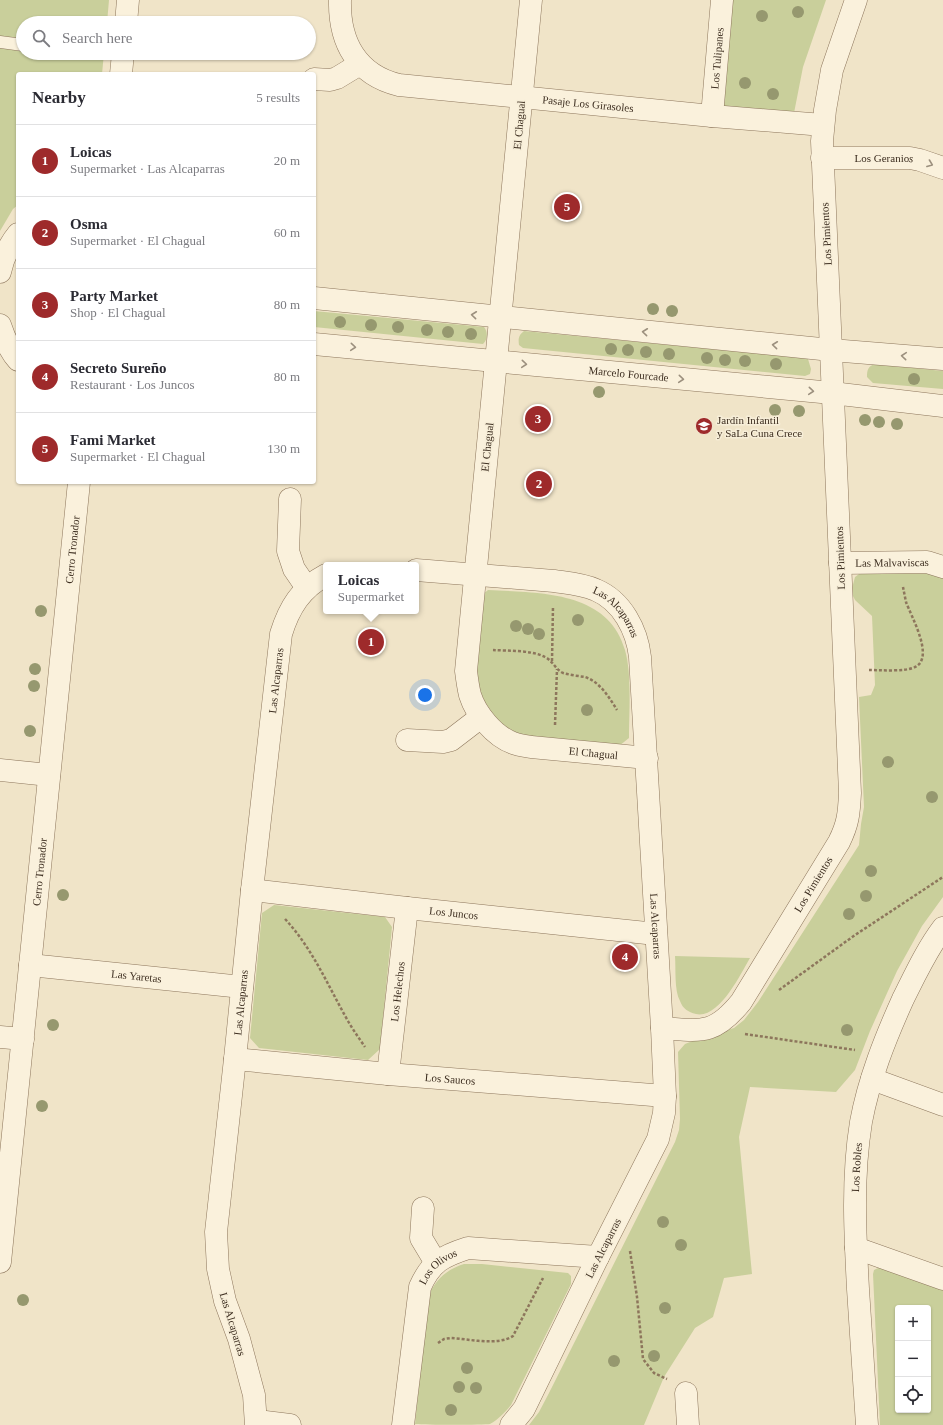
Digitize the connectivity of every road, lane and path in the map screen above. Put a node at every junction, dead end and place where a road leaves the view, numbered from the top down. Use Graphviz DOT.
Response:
graph roads {
  1 [pos="128,0"];
  2 [pos="340,0"];
  3 [pos="531,0"];
  4 [pos="722,0"];
  5 [pos="856,0"];
  6 [pos="127,16"];
  7 [pos="0,42"];
  8 [pos="16,44"];
  9 [pos="360,64"];
  10 [pos="316,79"];
  11 [pos="522,97"];
  12 [pos="712,116"];
  13 [pos="823,125"];
  14 [pos="822,158"];
  15 [pos="943,168"];
  16 [pos="16,236"];
  17 [pos="1,264"];
  18 [pos="316,298"];
  19 [pos="501,318"];
  20 [pos="0,325"];
  21 [pos="316,344"];
  22 [pos="831,350"];
  23 [pos="16,358"];
  24 [pos="943,360"];
  25 [pos="497,361"];
  26 [pos="832,393"];
  27 [pos="943,406"];
  28 [pos="79,484"];
  29 [pos="290,499"];
  30 [pos="902,562"];
  31 [pos="840,563"];
  32 [pos="943,567"];
  33 [pos="419,570"];
  34 [pos="475,574"];
  35 [pos="323,577"];
  36 [pos="554,581"];
  37 [pos="307,588"];
  38 [pos="468,649"];
  39 [pos="552,661"];
  40 [pos="557,669"];
  41 [pos="845,671"];
  42 [pos="621,715"];
  43 [pos="481,716"];
  44 [pos="407,740"];
  45 [pos="554,749"];
  46 [pos="646,758"];
  47 [pos="0,770"];
  48 [pos="49,775"];
  49 [pos="943,877"];
  50 [pos="252,890"];
  51 [pos="407,908"];
  52 [pos="283,916"];
  53 [pos="942,932"];
  54 [pos="656,934"];
  55 [pos="30,965"];
  56 [pos="242,987"];
  57 [pos="773,994"];
  58 [pos="662,1028"];
  59 [pos="707,1029"];
  60 [pos="0,1037"];
  61 [pos="23,1039"];
  62 [pos="880,1054"];
  63 [pos="235,1059"];
  64 [pos="388,1074"];
  65 [pos="872,1079"];
  66 [pos="665,1096"];
  67 [pos="943,1105"];
  68 [pos="423,1208"];
  69 [pos="620,1214"];
  70 [pos="856,1248"];
  71 [pos="555,1254"];
  72 [pos="598,1257"];
  73 [pos="0,1262"];
  74 [pos="436,1263"];
  75 [pos="943,1279"];
  76 [pos="438,1344"];
  77 [pos="686,1393"];
  78 [pos="256,1423"];
  79 [pos="290,1425"];
  80 [pos="403,1425"];
  81 [pos="511,1425"];
  82 [pos="688,1425"];
  83 [pos="867,1425"];
  1 -- 6 [label="street"];
  2 -- 9 [label="street, Pasaje Los Girasoles"];
  3 -- 11 [label="street, El Chagual"];
  4 -- 12 [label="street, Los Tulipanes"];
  5 -- 13 [label="street, Los Pimientos"];
  7 -- 8 [label="lane"];
  9 -- 10 [label="street"];
  9 -- 11 [label="street, Pasaje Los Girasoles"];
  11 -- 12 [label="street, Pasaje Los Girasoles"];
  11 -- 19 [label="street, El Chagual"];
  12 -- 13 [label="street, Pasaje Los Girasoles"];
  13 -- 14 [label="street, Los Pimientos"];
  14 -- 15 [label="street, Los Geranios, one-way"];
  14 -- 22 [label="street, Los Pimientos"];
  16 -- 17 [label="street"];
  19 -- 18 [label="street, one-way"];
  22 -- 19 [label="street, one-way"];
  19 -- 25 [label="street, El Chagual"];
  20 -- 23 [label="street"];
  21 -- 25 [label="street, Marcelo Fourcade, one-way"];
  24 -- 22 [label="street, one-way"];
  22 -- 26 [label="street, Los Pimientos"];
  25 -- 26 [label="street, Marcelo Fourcade, one-way"];
  25 -- 34 [label="street, El Chagual"];
  26 -- 27 [label="street, Marcelo Fourcade"];
  26 -- 31 [label="street, Los Pimientos"];
  28 -- 48 [label="street, Cerro Tronador"];
  29 -- 37 [label="street"];
  30 -- 31 [label="street, Las Malvaviscas"];
  30 -- 32 [label="street, Las Malvaviscas"];
  30 -- 41 [label="path"];
  31 -- 41 [label="street, Los Pimientos"];
  33 -- 34 [label="street, Las Alcaparras"];
  34 -- 36 [label="street, Las Alcaparras"];
  34 -- 38 [label="street, El Chagual"];
  35 -- 37 [label="street, Las Alcaparras"];
  36 -- 39 [label="path"];
  36 -- 46 [label="street, Las Alcaparras"];
  37 -- 50 [label="street, Las Alcaparras"];
  38 -- 39 [label="path"];
  38 -- 43 [label="street, El Chagual"];
  39 -- 40 [label="path"];
  40 -- 42 [label="path"];
  40 -- 45 [label="path"];
  41 -- 59 [label="street, Los Pimientos"];
  43 -- 44 [label="street"];
  43 -- 45 [label="street, El Chagual"];
  45 -- 46 [label="street, El Chagual"];
  46 -- 54 [label="street, Las Alcaparras"];
  47 -- 48 [label="street"];
  48 -- 55 [label="street, Cerro Tronador"];
  49 -- 57 [label="path"];
  50 -- 51 [label="street, Los Juncos"];
  50 -- 56 [label="street, Las Alcaparras"];
  51 -- 54 [label="street, Los Juncos"];
  51 -- 64 [label="street, Los Helechos"];
  52 -- 64 [label="path"];
  53 -- 62 [label="street, Los Robles"];
  54 -- 58 [label="street, Las Alcaparras"];
  55 -- 56 [label="street, Las Yaretas"];
  55 -- 61 [label="street, Cerro Tronador"];
  56 -- 63 [label="street, Las Alcaparras"];
  58 -- 59 [label="street, Los Pimientos"];
  58 -- 66 [label="street, Las Alcaparras"];
  59 -- 62 [label="path"];
  60 -- 61 [label="street"];
  61 -- 73 [label="street, Cerro Tronador"];
  62 -- 65 [label="street, Los Robles"];
  63 -- 64 [label="street, Los Saucos"];
  63 -- 78 [label="street, Las Alcaparras"];
  64 -- 66 [label="street, Los Saucos"];
  65 -- 67 [label="street"];
  65 -- 70 [label="street, Los Robles"];
  66 -- 69 [label="street, Las Alcaparras"];
  68 -- 74 [label="street"];
  69 -- 72 [label="street, Las Alcaparras"];
  69 -- 77 [label="path"];
  70 -- 75 [label="street"];
  70 -- 83 [label="street, Los Robles"];
  71 -- 72 [label="street, Los Olivos"];
  71 -- 74 [label="street, Los Olivos"];
  71 -- 76 [label="path"];
  72 -- 81 [label="street, Las Alcaparras"];
  74 -- 80 [label="street, Los Olivos"];
  77 -- 82 [label="street"];
  78 -- 79 [label="street, Las Alcaparras"];
}
